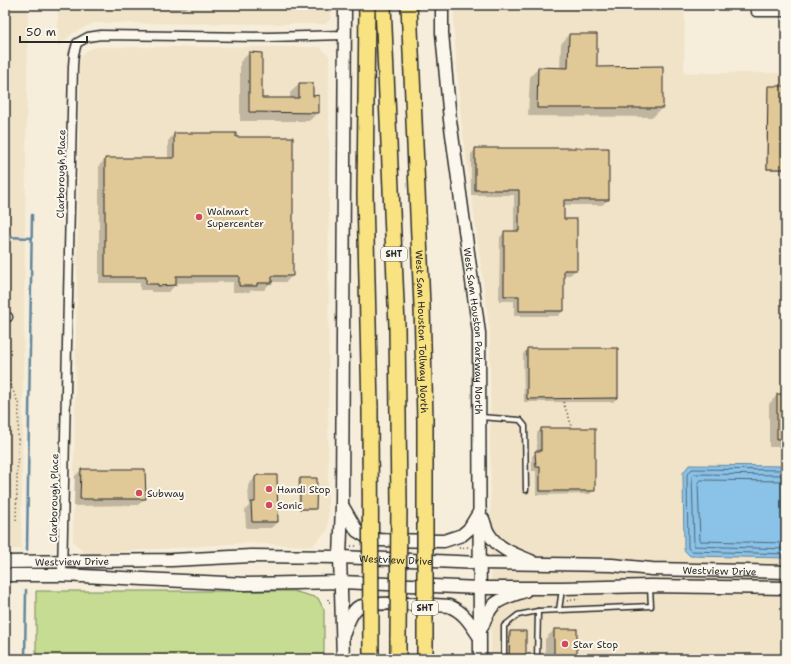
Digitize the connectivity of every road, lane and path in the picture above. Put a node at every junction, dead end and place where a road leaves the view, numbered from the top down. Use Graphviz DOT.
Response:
graph roads {
  1 [pos="346,5"];
  2 [pos="367,5"];
  3 [pos="382,5"];
  4 [pos="409,5"];
  5 [pos="442,5"];
  6 [pos="756,9"];
  7 [pos="786,12"];
  8 [pos="345,36"];
  9 [pos="7,317"];
  10 [pos="563,398"];
  11 [pos="479,417"];
  12 [pos="571,428"];
  13 [pos="526,490"];
  14 [pos="342,505"];
  15 [pos="480,510"];
  16 [pos="16,522"];
  17 [pos="340,557"];
  18 [pos="5,562"];
  19 [pos="62,562"];
  20 [pos="480,563"];
  21 [pos="535,563"];
  22 [pos="652,568"];
  23 [pos="786,572"];
  24 [pos="5,575"];
  25 [pos="62,575"];
  26 [pos="341,582"];
  27 [pos="650,586"];
  28 [pos="480,588"];
  29 [pos="536,588"];
  30 [pos="562,588"];
  31 [pos="786,588"];
  32 [pos="580,598"];
  33 [pos="328,599"];
  34 [pos="567,600"];
  35 [pos="331,602"];
  36 [pos="559,610"];
  37 [pos="538,611"];
  38 [pos="343,636"];
  39 [pos="479,636"];
  40 [pos="343,659"];
  41 [pos="371,659"];
  42 [pos="398,659"];
  43 [pos="425,659"];
  44 [pos="480,659"];
  45 [pos="504,659"];
  46 [pos="537,659"];
  1 -- 8 [label="main road"];
  2 -- 41 [label="highway, bridge"];
  3 -- 42 [label="highway, SHT, bridge"];
  4 -- 43 [label="highway, West Sam Houston Tollway North / SHT, bridge"];
  5 -- 11 [label="main road, West Sam Houston Parkway North"];
  6 -- 7 [label="street"];
  8 -- 14 [label="main road"];
  8 -- 19 [label="street, Clarborough Place"];
  9 -- 16 [label="path"];
  10 -- 12 [label="path"];
  11 -- 13 [label="lane"];
  11 -- 15 [label="main road, West Sam Houston Parkway North"];
  14 -- 15 [label="main road"];
  14 -- 17 [label="main road"];
  15 -- 20 [label="main road, West Sam Houston Parkway North"];
  15 -- 21 [label="main road"];
  17 -- 19 [label="main road, Westview Drive"];
  17 -- 20 [label="main road, Westview Drive"];
  17 -- 26 [label="main road"];
  18 -- 19 [label="main road, Westview Drive"];
  19 -- 25 [label="street, Clarborough Place"];
  20 -- 21 [label="main road, Westview Drive"];
  20 -- 28 [label="main road, West Sam Houston Parkway North"];
  21 -- 22 [label="main road, Westview Drive"];
  22 -- 23 [label="main road, Westview Drive"];
  22 -- 27 [label="main road"];
  24 -- 25 [label="main road, Westview Drive"];
  25 -- 26 [label="main road, Westview Drive"];
  26 -- 28 [label="main road, Westview Drive"];
  26 -- 38 [label="main road"];
  27 -- 30 [label="main road, Westview Drive"];
  27 -- 31 [label="main road, Westview Drive"];
  27 -- 36 [label="lane"];
  28 -- 29 [label="main road, Westview Drive"];
  28 -- 39 [label="main road, West Sam Houston Parkway North"];
  29 -- 30 [label="main road, Westview Drive"];
  29 -- 39 [label="main road"];
  30 -- 36 [label="lane"];
  32 -- 34 [label="path"];
  33 -- 35 [label="path"];
  36 -- 37 [label="lane"];
  37 -- 45 [label="lane"];
  37 -- 46 [label="lane"];
  38 -- 39 [label="main road"];
  38 -- 40 [label="main road"];
  39 -- 44 [label="main road, West Sam Houston Parkway North"];
}
